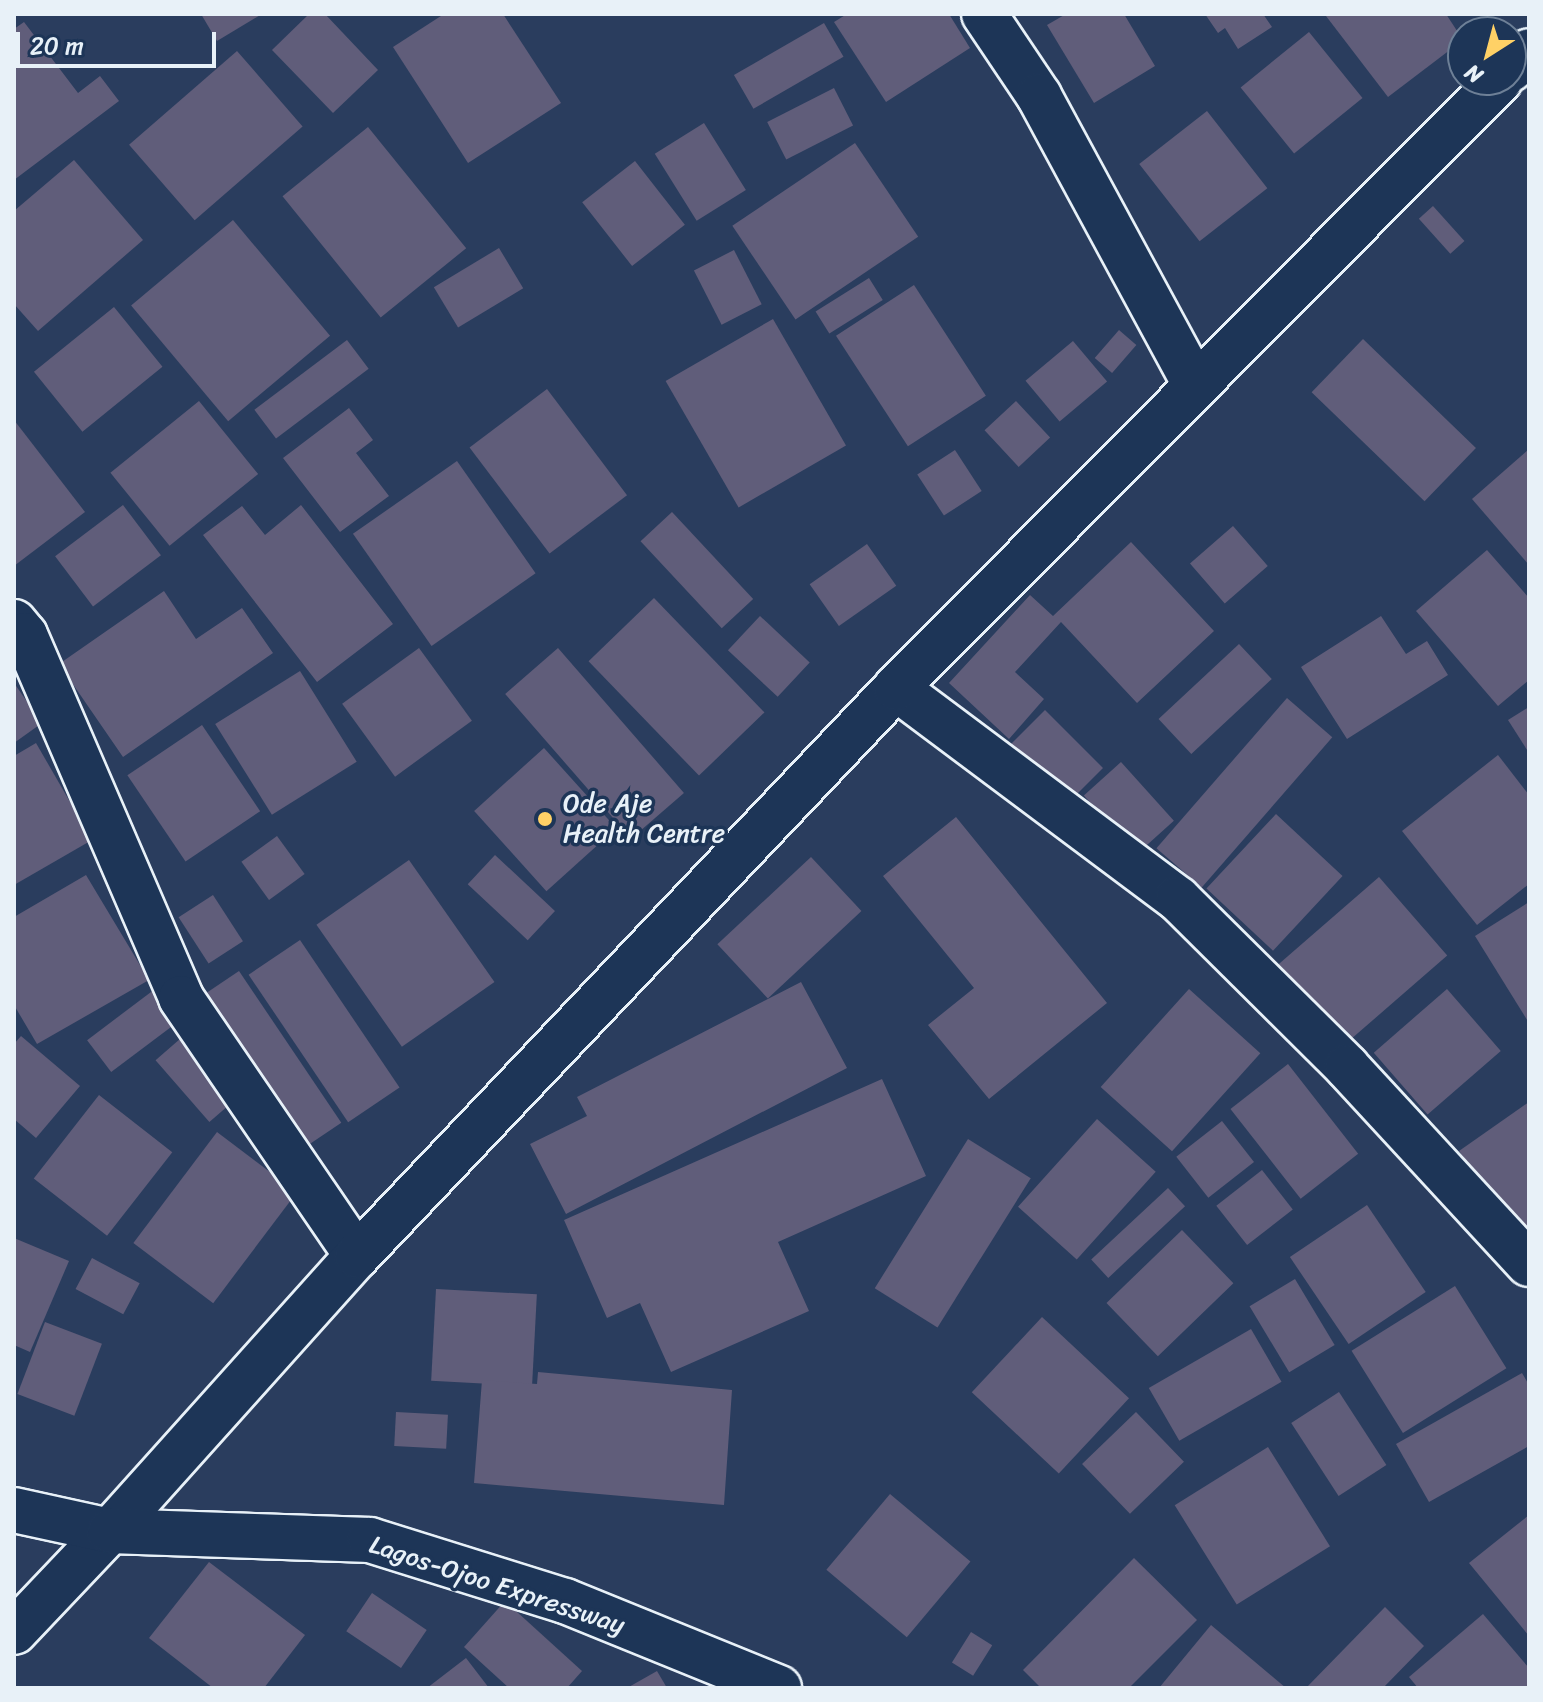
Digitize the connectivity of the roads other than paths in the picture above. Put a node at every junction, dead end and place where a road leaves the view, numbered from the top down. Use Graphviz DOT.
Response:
graph roads {
  1 [pos="984,14"];
  2 [pos="1484,96"];
  3 [pos="1194,383"];
  4 [pos="14,622"];
  5 [pos="896,688"];
  6 [pos="357,1256"];
  7 [pos="1529,1264"];
  8 [pos="14,1510"];
  9 [pos="110,1531"];
  10 [pos="14,1632"];
  11 [pos="779,1688"];
  1 -- 3 [label="street"];
  2 -- 3 [label="street"];
  3 -- 5 [label="street"];
  4 -- 6 [label="street"];
  5 -- 6 [label="street"];
  5 -- 7 [label="street"];
  6 -- 9 [label="street"];
  8 -- 9 [label="street, Lagos-Ojoo Expressway"];
  9 -- 10 [label="street"];
  9 -- 11 [label="street, Lagos-Ojoo Expressway"];
}
